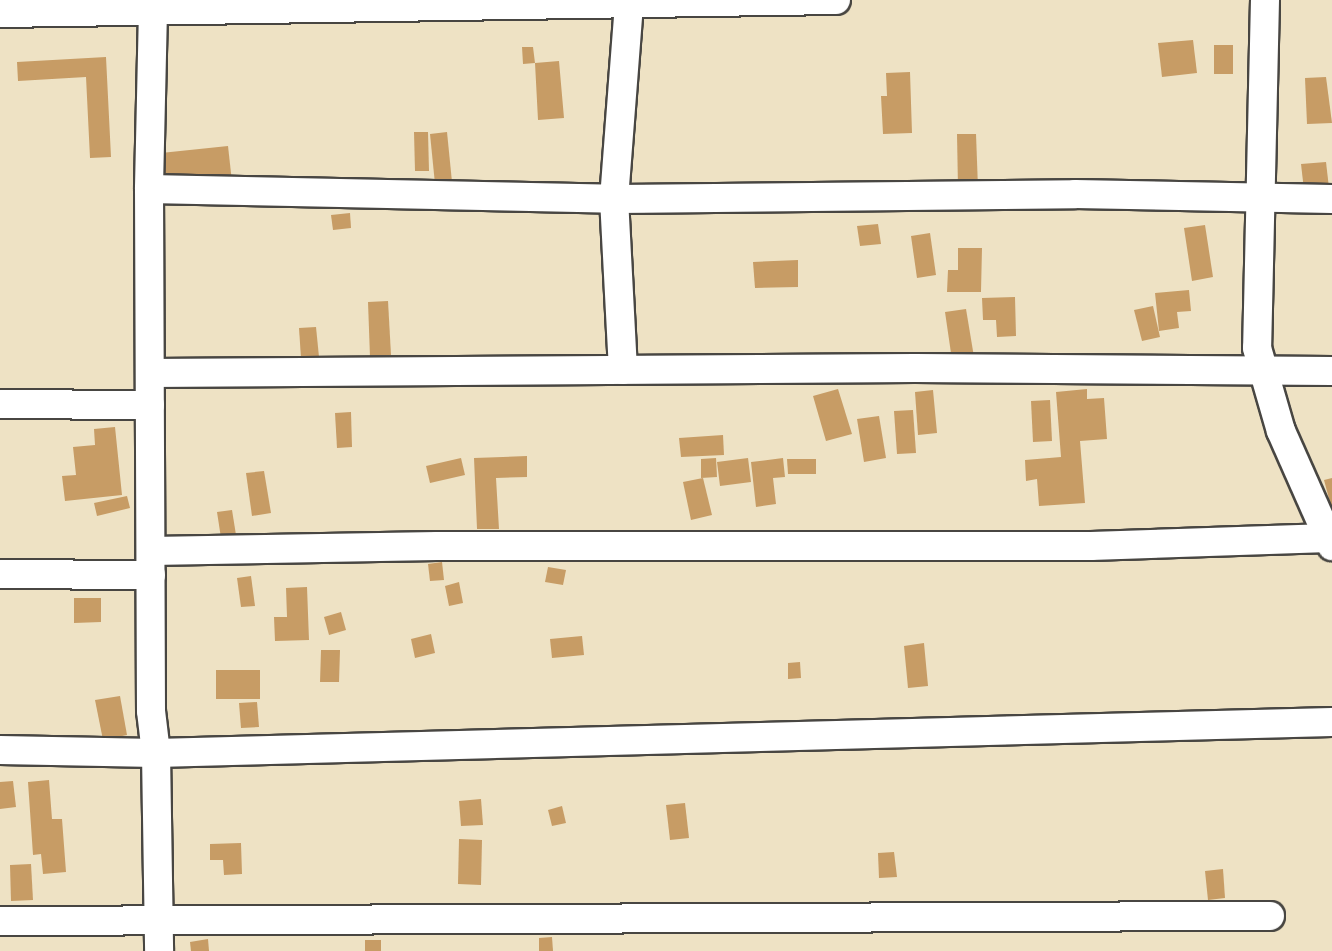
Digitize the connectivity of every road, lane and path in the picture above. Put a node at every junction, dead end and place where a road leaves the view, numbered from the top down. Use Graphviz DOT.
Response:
graph roads {
  1 [pos="836,0"];
  2 [pos="1265,0"];
  3 [pos="504,2"];
  4 [pos="629,3"];
  5 [pos="153,10"];
  6 [pos="0,13"];
  7 [pos="149,189"];
  8 [pos="1258,198"];
  9 [pos="614,199"];
  10 [pos="1332,199"];
  11 [pos="623,370"];
  12 [pos="1332,371"];
  13 [pos="1264,372"];
  14 [pos="150,373"];
  15 [pos="0,404"];
  16 [pos="150,405"];
  17 [pos="1330,542"];
  18 [pos="151,563"];
  19 [pos="0,573"];
  20 [pos="1332,722"];
  21 [pos="0,750"];
  22 [pos="156,753"];
  23 [pos="1270,916"];
  24 [pos="158,920"];
  25 [pos="0,921"];
  26 [pos="159,951"];
  1 -- 4 [label="street"];
  2 -- 8 [label="street"];
  3 -- 4 [label="street"];
  3 -- 5 [label="street"];
  4 -- 9 [label="street"];
  5 -- 6 [label="street"];
  5 -- 7 [label="street"];
  7 -- 9 [label="street"];
  7 -- 14 [label="street"];
  8 -- 9 [label="street"];
  8 -- 10 [label="street"];
  8 -- 13 [label="street"];
  9 -- 11 [label="street"];
  11 -- 13 [label="street"];
  11 -- 14 [label="street"];
  12 -- 13 [label="street"];
  13 -- 17 [label="street"];
  14 -- 16 [label="street"];
  15 -- 16 [label="street"];
  16 -- 18 [label="street"];
  17 -- 18 [label="street"];
  18 -- 19 [label="street"];
  18 -- 22 [label="street"];
  20 -- 22 [label="street"];
  21 -- 22 [label="street"];
  22 -- 24 [label="street"];
  23 -- 24 [label="street"];
  24 -- 25 [label="street"];
  24 -- 26 [label="street"];
}
